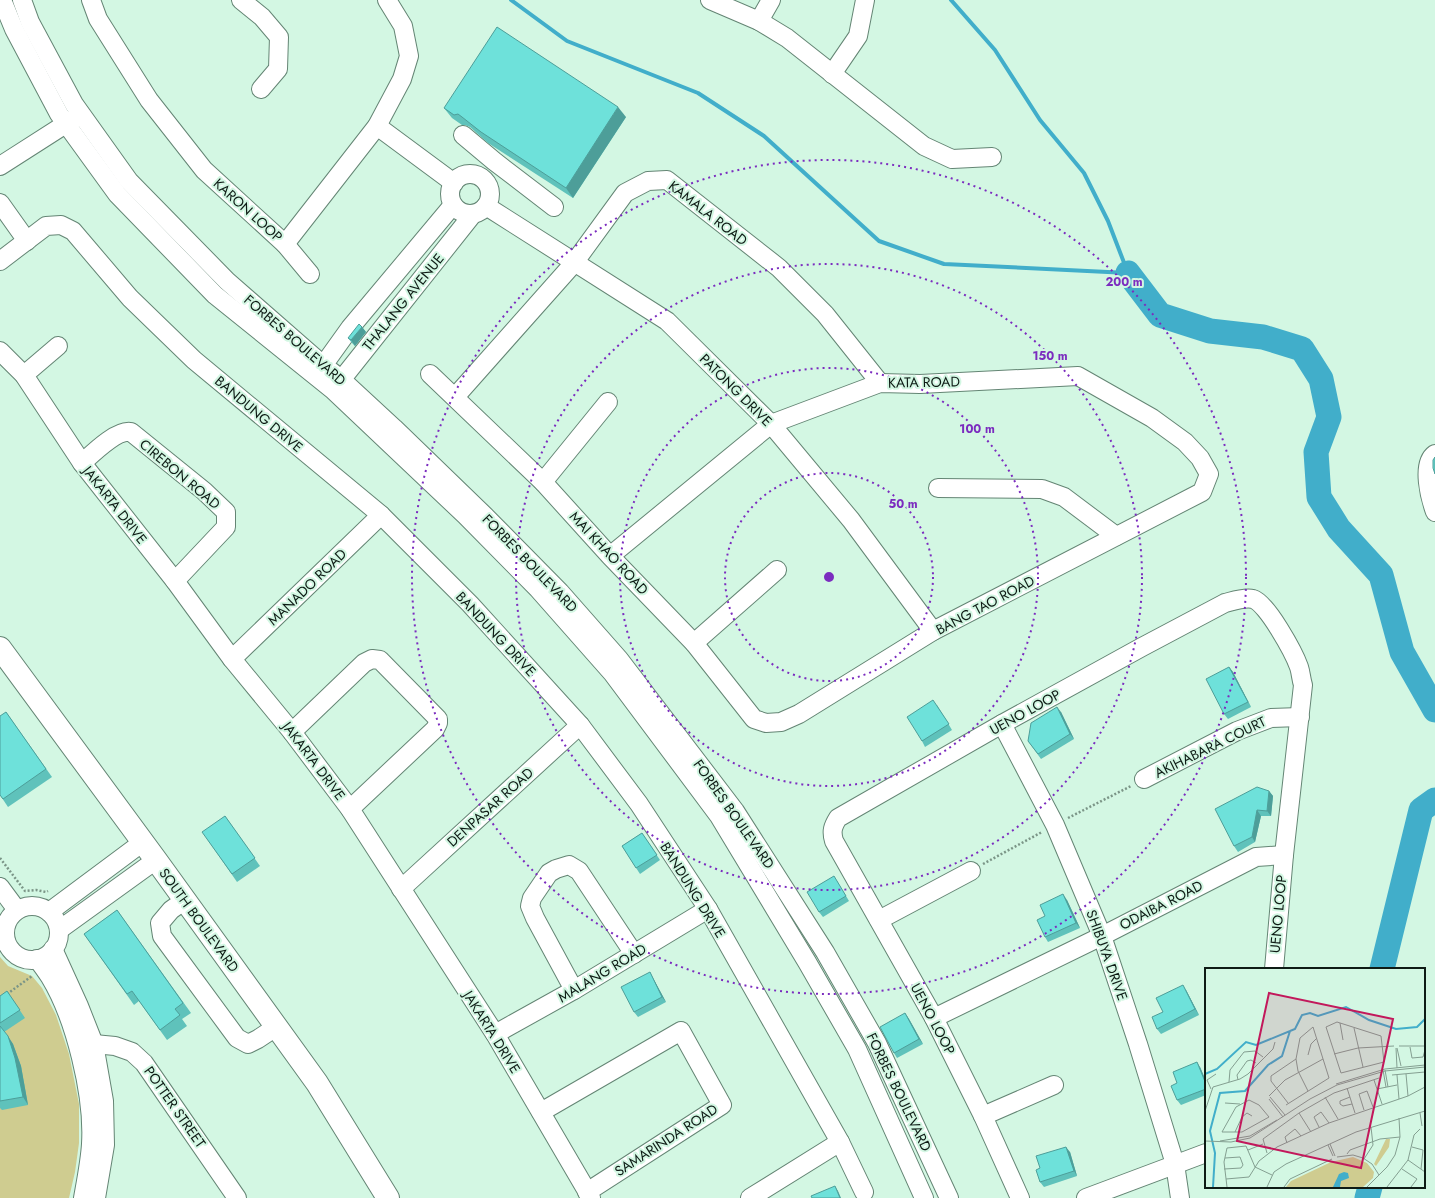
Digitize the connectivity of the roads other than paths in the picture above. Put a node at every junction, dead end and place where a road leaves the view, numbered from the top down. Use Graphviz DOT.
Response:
graph roads {
  1 [pos="2,0"];
  2 [pos="22,0"];
  3 [pos="91,0"];
  4 [pos="241,0"];
  5 [pos="387,0"];
  6 [pos="710,0"];
  7 [pos="771,0"];
  8 [pos="865,0"];
  9 [pos="759,21"];
  10 [pos="832,74"];
  11 [pos="261,89"];
  12 [pos="78,109"];
  13 [pos="62,119"];
  14 [pos="377,126"];
  15 [pos="464,135"];
  16 [pos="0,151"];
  17 [pos="992,157"];
  18 [pos="494,161"];
  19 [pos="0,166"];
  20 [pos="482,179"];
  21 [pos="454,182"];
  22 [pos="0,203"];
  23 [pos="453,205"];
  24 [pos="554,208"];
  25 [pos="479,210"];
  26 [pos="27,241"];
  27 [pos="285,244"];
  28 [pos="0,260"];
  29 [pos="574,263"];
  30 [pos="310,274"];
  31 [pos="58,346"];
  32 [pos="0,350"];
  33 [pos="319,371"];
  34 [pos="430,374"];
  35 [pos="24,375"];
  36 [pos="880,383"];
  37 [pos="337,384"];
  38 [pos="455,397"];
  39 [pos="608,402"];
  40 [pos="771,424"];
  41 [pos="1435,454"];
  42 [pos="82,463"];
  43 [pos="1209,474"];
  44 [pos="543,482"];
  45 [pos="938,488"];
  46 [pos="1435,512"];
  47 [pos="381,515"];
  48 [pos="1116,536"];
  49 [pos="610,556"];
  50 [pos="777,570"];
  51 [pos="175,581"];
  52 [pos="933,631"];
  53 [pos="694,643"];
  54 [pos="0,648"];
  55 [pos="232,659"];
  56 [pos="1300,717"];
  57 [pos="754,719"];
  58 [pos="1002,724"];
  59 [pos="580,725"];
  60 [pos="292,732"];
  61 [pos="1144,779"];
  62 [pos="350,809"];
  63 [pos="143,842"];
  64 [pos="1284,855"];
  65 [pos="156,860"];
  66 [pos="971,871"];
  67 [pos="0,888"];
  68 [pos="401,889"];
  69 [pos="185,900"];
  70 [pos="708,909"];
  71 [pos="17,910"];
  72 [pos="49,912"];
  73 [pos="879,920"];
  74 [pos="59,930"];
  75 [pos="1102,936"];
  76 [pos="54,949"];
  77 [pos="634,954"];
  78 [pos="38,959"];
  79 [pos="1274,968"];
  80 [pos="574,990"];
  81 [pos="934,1018"];
  82 [pos="276,1027"];
  83 [pos="495,1034"];
  84 [pos="94,1044"];
  85 [pos="1054,1085"];
  86 [pos="541,1112"];
  87 [pos="983,1116"];
  88 [pos="840,1142"];
  89 [pos="1205,1153"];
  90 [pos="1175,1164"];
  91 [pos="864,1192"];
  92 [pos="589,1195"];
  93 [pos="383,1196"];
  94 [pos="756,1196"];
  95 [pos="92,1197"];
  96 [pos="238,1198"];
  97 [pos="924,1198"];
  98 [pos="949,1198"];
  99 [pos="1020,1198"];
  100 [pos="1086,1198"];
  101 [pos="1180,1198"];
  1 -- 13 [label="street, FORBES BOULEVARD"];
  2 -- 12 [label="street, FORBES BOULEVARD"];
  3 -- 27 [label="street, KARON LOOP"];
  4 -- 11 [label="street"];
  5 -- 14 [label="street, KARON LOOP"];
  6 -- 9 [label="street"];
  7 -- 9 [label="street"];
  8 -- 10 [label="street"];
  9 -- 10 [label="street"];
  10 -- 17 [label="street"];
  12 -- 13 [label="street"];
  12 -- 33 [label="street, FORBES BOULEVARD"];
  13 -- 16 [label="street"];
  13 -- 19 [label="street"];
  13 -- 33 [label="street, FORBES BOULEVARD"];
  14 -- 21 [label="street"];
  14 -- 27 [label="street, KARON LOOP"];
  15 -- 18 [label="street"];
  18 -- 20 [label="street"];
  18 -- 24 [label="street"];
  20 -- 21 [label="street"];
  20 -- 25 [label="street"];
  21 -- 23 [label="street"];
  22 -- 26 [label="street"];
  23 -- 25 [label="street"];
  23 -- 33 [label="street, THALANG AVENUE"];
  25 -- 29 [label="street, PATONG DRIVE"];
  25 -- 37 [label="street, THALANG AVENUE"];
  26 -- 28 [label="street, BANDUNG DRIVE"];
  26 -- 47 [label="street, BANDUNG DRIVE"];
  27 -- 30 [label="street"];
  29 -- 36 [label="street, KAMALA ROAD"];
  29 -- 38 [label="street, KAMALA ROAD"];
  29 -- 40 [label="street, PATONG DRIVE"];
  31 -- 35 [label="street"];
  32 -- 35 [label="street, JAKARTA DRIVE"];
  33 -- 37 [label="street, FORBES BOULEVARD"];
  34 -- 38 [label="street, MAI KHAO ROAD"];
  35 -- 42 [label="street, JAKARTA DRIVE"];
  36 -- 40 [label="street, KATA ROAD"];
  36 -- 43 [label="street, KATA ROAD"];
  37 -- 97 [label="street, FORBES BOULEVARD"];
  37 -- 98 [label="street, FORBES BOULEVARD"];
  38 -- 44 [label="street, MAI KHAO ROAD"];
  39 -- 44 [label="street"];
  40 -- 49 [label="street, KATA ROAD"];
  40 -- 52 [label="street, PATONG DRIVE"];
  41 -- 46 [label="street"];
  42 -- 51 [label="street, JAKARTA DRIVE"];
  42 -- 51 [label="street, CIREBON ROAD"];
  43 -- 48 [label="street, BANG TAO ROAD"];
  44 -- 49 [label="street, MAI KHAO ROAD"];
  45 -- 48 [label="street"];
  47 -- 55 [label="street, MANADO ROAD"];
  47 -- 59 [label="street, BANDUNG DRIVE"];
  48 -- 52 [label="street, BANG TAO ROAD"];
  49 -- 53 [label="street, MAI KHAO ROAD"];
  50 -- 53 [label="street"];
  51 -- 55 [label="street, JAKARTA DRIVE"];
  52 -- 57 [label="street, BANG TAO ROAD"];
  53 -- 57 [label="street, MAI KHAO ROAD"];
  54 -- 63 [label="main road, SOUTH BOULEVARD"];
  55 -- 60 [label="street, JAKARTA DRIVE"];
  56 -- 58 [label="street, UENO LOOP"];
  56 -- 61 [label="street, AKIHABARA COURT"];
  56 -- 64 [label="street, UENO LOOP"];
  58 -- 73 [label="street, UENO LOOP"];
  58 -- 75 [label="street, SHIBUYA DRIVE"];
  59 -- 68 [label="street, DENPASAR ROAD"];
  59 -- 70 [label="street, BANDUNG DRIVE"];
  60 -- 62 [label="street, JAKARTA DRIVE"];
  60 -- 62 [label="street"];
  62 -- 68 [label="street, JAKARTA DRIVE"];
  63 -- 65 [label="main road, SOUTH BOULEVARD"];
  63 -- 72 [label="street"];
  64 -- 75 [label="street, ODAIBA ROAD"];
  64 -- 79 [label="street, UENO LOOP"];
  65 -- 69 [label="main road, SOUTH BOULEVARD"];
  65 -- 74 [label="street"];
  66 -- 73 [label="street"];
  67 -- 71 [label="street"];
  68 -- 83 [label="street, JAKARTA DRIVE"];
  69 -- 82 [label="main road, SOUTH BOULEVARD"];
  69 -- 82 [label="street"];
  70 -- 77 [label="street, MALANG ROAD"];
  70 -- 88 [label="street, BANDUNG DRIVE"];
  71 -- 72 [label="street"];
  71 -- 78 [label="street"];
  72 -- 74 [label="street"];
  73 -- 81 [label="street, UENO LOOP"];
  74 -- 76 [label="street"];
  75 -- 81 [label="street, ODAIBA ROAD"];
  75 -- 90 [label="street, SHIBUYA DRIVE"];
  76 -- 78 [label="street"];
  76 -- 84 [label="street"];
  77 -- 80 [label="street, MALANG ROAD"];
  77 -- 80 [label="street"];
  78 -- 95 [label="street"];
  80 -- 83 [label="street, MALANG ROAD"];
  81 -- 87 [label="street, UENO LOOP"];
  82 -- 93 [label="main road, SOUTH BOULEVARD"];
  83 -- 86 [label="street, JAKARTA DRIVE"];
  84 -- 95 [label="street"];
  84 -- 96 [label="street, POTTER STREET"];
  85 -- 87 [label="street"];
  86 -- 92 [label="street, JAKARTA DRIVE"];
  86 -- 92 [label="street, SAMARINDA ROAD"];
  87 -- 99 [label="street, UENO LOOP"];
  88 -- 91 [label="street, BANDUNG DRIVE"];
  88 -- 94 [label="street"];
  89 -- 90 [label="street"];
  90 -- 100 [label="street"];
  90 -- 101 [label="street, SHIBUYA DRIVE"];
}
